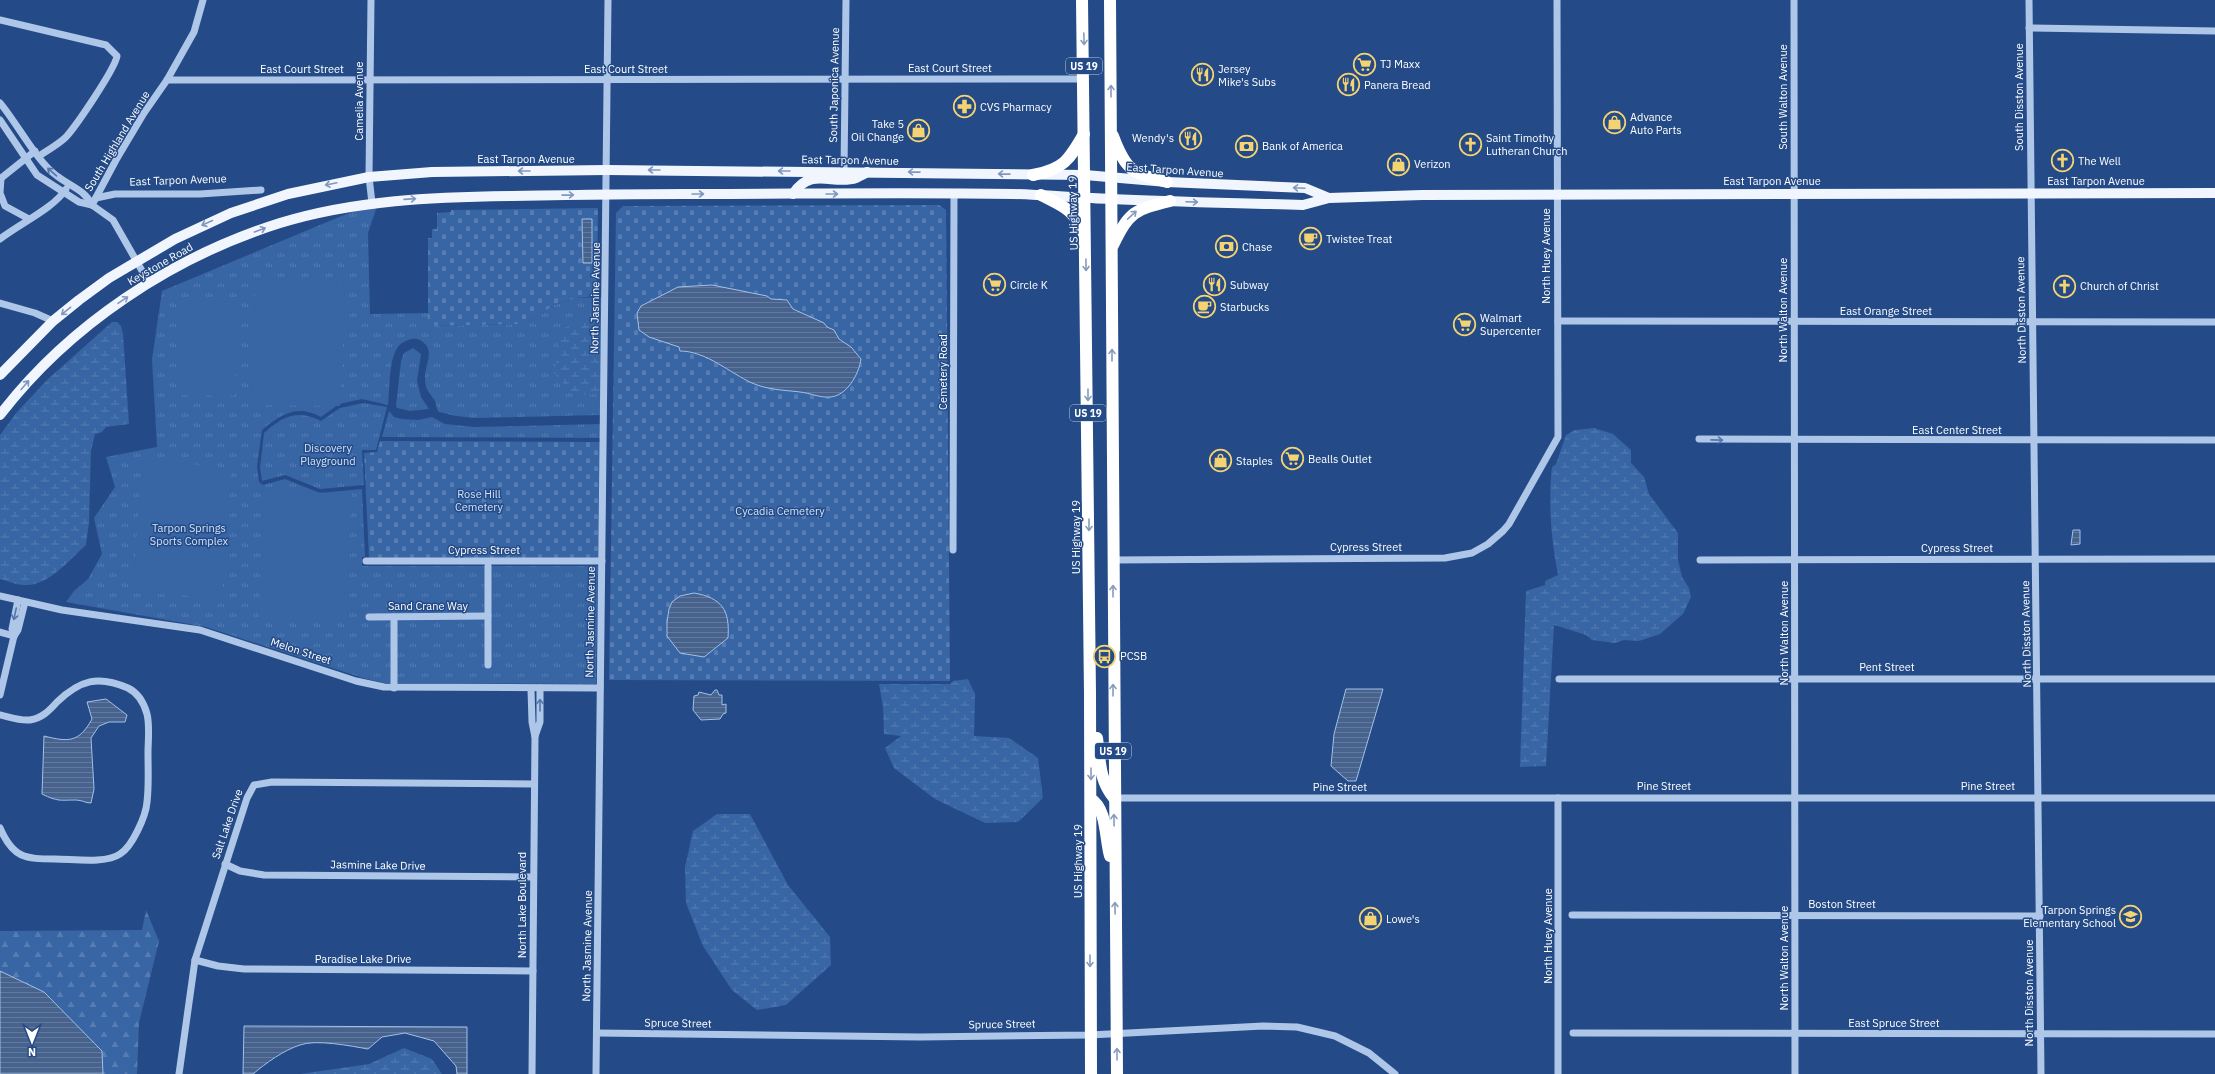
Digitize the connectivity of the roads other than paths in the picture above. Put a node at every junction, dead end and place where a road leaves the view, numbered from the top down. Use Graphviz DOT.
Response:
graph roads {
  1 [pos="204,0"];
  2 [pos="371,0"];
  3 [pos="608,0"];
  4 [pos="846,0"];
  5 [pos="1082,0"];
  6 [pos="1110,0"];
  7 [pos="1557,0"];
  8 [pos="1794,0"];
  9 [pos="2029,0"];
  10 [pos="0,20"];
  11 [pos="2029,28"];
  12 [pos="2215,31"];
  13 [pos="846,79"];
  14 [pos="1085,79"];
  15 [pos="168,80"];
  16 [pos="370,80"];
  17 [pos="607,80"];
  18 [pos="0,103"];
  19 [pos="3,112"];
  20 [pos="0,120"];
  21 [pos="20,128"];
  22 [pos="1111,130"];
  23 [pos="1085,133"];
  24 [pos="12,135"];
  25 [pos="37,154"];
  26 [pos="26,158"];
  27 [pos="607,170"];
  28 [pos="844,171"];
  29 [pos="868,171"];
  30 [pos="1033,175"];
  31 [pos="1085,175"];
  32 [pos="369,177"];
  33 [pos="1111,178"];
  34 [pos="1,179"];
  35 [pos="1167,182"];
  36 [pos="70,184"];
  37 [pos="261,190"];
  38 [pos="64,193"];
  39 [pos="1794,193"];
  40 [pos="2031,193"];
  41 [pos="2215,193"];
  42 [pos="607,194"];
  43 [pos="793,194"];
  44 [pos="954,194"];
  45 [pos="1557,194"];
  46 [pos="1041,195"];
  47 [pos="96,198"];
  48 [pos="1085,198"];
  49 [pos="1329,198"];
  50 [pos="1111,199"];
  51 [pos="1170,201"];
  52 [pos="372,203"];
  53 [pos="92,205"];
  54 [pos="2,208"];
  55 [pos="29,219"];
  56 [pos="0,239"];
  57 [pos="1086,239"];
  58 [pos="1112,248"];
  59 [pos="138,260"];
  60 [pos="149,283"];
  61 [pos="0,303"];
  62 [pos="53,321"];
  63 [pos="1558,321"];
  64 [pos="1794,322"];
  65 [pos="2033,322"];
  66 [pos="2215,322"];
  67 [pos="0,375"];
  68 [pos="0,415"];
  69 [pos="1558,437"];
  70 [pos="1699,439"];
  71 [pos="1794,440"];
  72 [pos="2215,440"];
  73 [pos="2035,441"];
  74 [pos="953,550"];
  75 [pos="1795,559"];
  76 [pos="2036,559"];
  77 [pos="2215,559"];
  78 [pos="1113,560"];
  79 [pos="1700,560"];
  80 [pos="366,561"];
  81 [pos="602,561"];
  82 [pos="488,566"];
  83 [pos="0,596"];
  84 [pos="22,601"];
  85 [pos="488,616"];
  86 [pos="369,617"];
  87 [pos="394,617"];
  88 [pos="0,632"];
  89 [pos="14,636"];
  90 [pos="488,666"];
  91 [pos="1795,677"];
  92 [pos="2038,678"];
  93 [pos="2215,678"];
  94 [pos="1559,679"];
  95 [pos="394,688"];
  96 [pos="531,688"];
  97 [pos="540,688"];
  98 [pos="600,688"];
  99 [pos="1090,693"];
  100 [pos="0,695"];
  101 [pos="0,715"];
  102 [pos="535,737"];
  103 [pos="534,784"];
  104 [pos="1794,797"];
  105 [pos="2038,797"];
  106 [pos="1114,798"];
  107 [pos="1558,798"];
  108 [pos="2215,798"];
  109 [pos="1091,799"];
  110 [pos="0,828"];
  111 [pos="225,864"];
  112 [pos="1114,873"];
  113 [pos="534,877"];
  114 [pos="1572,915"];
  115 [pos="1795,915"];
  116 [pos="2040,916"];
  117 [pos="195,960"];
  118 [pos="533,971"];
  119 [pos="597,1033"];
  120 [pos="1116,1034"];
  121 [pos="1573,1034"];
  122 [pos="1795,1034"];
  123 [pos="2040,1034"];
  124 [pos="2215,1034"];
  125 [pos="1090,1035"];
  126 [pos="179,1074"];
  127 [pos="532,1074"];
  128 [pos="596,1074"];
  129 [pos="1090,1074"];
  130 [pos="1117,1074"];
  131 [pos="1395,1074"];
  132 [pos="1558,1074"];
  133 [pos="1795,1074"];
  134 [pos="2041,1074"];
  1 -- 15 [label="street, South Highland Avenue"];
  2 -- 16 [label="street, Camelia Avenue"];
  3 -- 17 [label="street, North Jasmine Avenue"];
  4 -- 13 [label="street, South Japonica Avenue"];
  5 -- 14 [label="highway, US Highway 19 / US 19, one-way"];
  22 -- 6 [label="highway, US 19, one-way"];
  7 -- 45 [label="street, North Huey Avenue"];
  8 -- 39 [label="street, South Walton Avenue"];
  9 -- 11 [label="street, South Disston Avenue"];
  10 -- 25 [label="street"];
  11 -- 12 [label="street"];
  11 -- 40 [label="street, South Disston Avenue"];
  13 -- 14 [label="street, East Court Street"];
  13 -- 17 [label="street, East Court Street"];
  13 -- 28 [label="street, South Japonica Avenue"];
  14 -- 23 [label="highway, US Highway 19 / US 19"];
  15 -- 16 [label="street, East Court Street"];
  15 -- 47 [label="street, South Highland Avenue"];
  16 -- 17 [label="street, East Court Street"];
  16 -- 32 [label="street, Camelia Avenue"];
  17 -- 27 [label="street, North Jasmine Avenue"];
  18 -- 19 [label="street"];
  19 -- 21 [label="street"];
  20 -- 24 [label="street"];
  21 -- 24 [label="street"];
  21 -- 25 [label="street"];
  22 -- 33 [label="highway, US 19"];
  22 -- 35 [label="highway"];
  23 -- 30 [label="highway"];
  23 -- 31 [label="highway, US Highway 19 / US 19"];
  24 -- 26 [label="street"];
  25 -- 26 [label="street"];
  36 -- 25 [label="street, one-way"];
  26 -- 34 [label="street"];
  26 -- 38 [label="street"];
  28 -- 27 [label="main road, East Tarpon Avenue, one-way"];
  27 -- 32 [label="main road, East Tarpon Avenue, one-way"];
  27 -- 42 [label="street, North Jasmine Avenue"];
  28 -- 29 [label="main road, East Tarpon Avenue"];
  30 -- 29 [label="main road, East Tarpon Avenue, one-way"];
  29 -- 43 [label="main road"];
  30 -- 31 [label="main road, East Tarpon Avenue"];
  31 -- 33 [label="main road, East Tarpon Avenue"];
  31 -- 48 [label="highway, US Highway 19 / US 19"];
  32 -- 52 [label="street, Camelia Avenue"];
  32 -- 59 [label="main road, Keystone Road, one-way"];
  33 -- 35 [label="main road, East Tarpon Avenue"];
  33 -- 50 [label="highway, US 19"];
  34 -- 54 [label="street"];
  49 -- 35 [label="main road, East Tarpon Avenue, one-way"];
  36 -- 38 [label="street"];
  36 -- 53 [label="street"];
  37 -- 47 [label="street, East Tarpon Avenue"];
  38 -- 53 [label="street"];
  38 -- 55 [label="street"];
  39 -- 40 [label="main road, East Tarpon Avenue"];
  39 -- 45 [label="main road, East Tarpon Avenue"];
  39 -- 64 [label="street, North Walton Avenue"];
  40 -- 41 [label="main road, East Tarpon Avenue"];
  40 -- 65 [label="street, North Disston Avenue"];
  42 -- 43 [label="main road, East Tarpon Avenue, one-way"];
  52 -- 42 [label="main road, East Tarpon Avenue, one-way"];
  42 -- 81 [label="street, North Jasmine Avenue"];
  43 -- 44 [label="main road, East Tarpon Avenue, one-way"];
  44 -- 46 [label="main road, East Tarpon Avenue"];
  44 -- 74 [label="street, Cemetery Road"];
  45 -- 49 [label="main road, East Tarpon Avenue"];
  45 -- 63 [label="street, North Huey Avenue"];
  46 -- 48 [label="main road, East Tarpon Avenue"];
  46 -- 57 [label="highway"];
  47 -- 53 [label="street, South Highland Avenue"];
  48 -- 50 [label="main road, East Tarpon Avenue"];
  48 -- 57 [label="highway, US Highway 19 / US 19"];
  51 -- 49 [label="main road, East Tarpon Avenue, one-way"];
  50 -- 51 [label="main road, East Tarpon Avenue"];
  50 -- 58 [label="highway, US 19"];
  58 -- 51 [label="highway, one-way"];
  60 -- 52 [label="main road, Keystone Road, one-way"];
  53 -- 59 [label="street, South Highland Avenue"];
  54 -- 55 [label="street"];
  55 -- 56 [label="street"];
  57 -- 99 [label="highway, US Highway 19 / US 19, one-way"];
  78 -- 58 [label="highway, US 19, one-way"];
  59 -- 60 [label="street, South Highland Avenue"];
  59 -- 62 [label="main road, Keystone Road, one-way"];
  68 -- 60 [label="main road, Keystone Road, one-way"];
  61 -- 62 [label="street"];
  62 -- 67 [label="main road, Keystone Road"];
  63 -- 64 [label="street, East Orange Street"];
  63 -- 69 [label="street, North Huey Avenue"];
  64 -- 65 [label="street, East Orange Street"];
  64 -- 71 [label="street, North Walton Avenue"];
  65 -- 66 [label="street, East Orange Street"];
  65 -- 73 [label="street, North Disston Avenue"];
  69 -- 78 [label="street, Cypress Street"];
  70 -- 71 [label="street, East Center Street, one-way"];
  71 -- 73 [label="street, East Center Street"];
  71 -- 75 [label="street, North Walton Avenue"];
  72 -- 73 [label="street, East Center Street"];
  73 -- 76 [label="street, North Disston Avenue"];
  75 -- 76 [label="street, Cypress Street"];
  75 -- 79 [label="street, Cypress Street"];
  75 -- 91 [label="street, North Walton Avenue"];
  76 -- 77 [label="street, Cypress Street"];
  76 -- 92 [label="street, North Disston Avenue"];
  106 -- 78 [label="highway, US 19, one-way"];
  80 -- 81 [label="street, Cypress Street"];
  81 -- 98 [label="street, North Jasmine Avenue"];
  82 -- 85 [label="street"];
  83 -- 84 [label="street, Melon Street"];
  84 -- 89 [label="street"];
  84 -- 95 [label="street, Melon Street"];
  85 -- 87 [label="street, Sand Crane Way"];
  85 -- 90 [label="street"];
  86 -- 87 [label="street, Sand Crane Way"];
  87 -- 95 [label="street"];
  88 -- 89 [label="street"];
  89 -- 100 [label="street"];
  91 -- 92 [label="street, Pent Street"];
  91 -- 94 [label="street, Pent Street"];
  91 -- 104 [label="street, North Walton Avenue"];
  92 -- 93 [label="street, Pent Street"];
  92 -- 105 [label="street, North Disston Avenue"];
  95 -- 96 [label="street, Melon Street"];
  96 -- 97 [label="street, Melon Street"];
  96 -- 102 [label="street, North Lake Boulevard"];
  97 -- 98 [label="street, Melon Street"];
  102 -- 97 [label="street, North Lake Boulevard, one-way"];
  98 -- 119 [label="street, North Jasmine Avenue"];
  99 -- 106 [label="highway"];
  99 -- 109 [label="highway, US Highway 19 / US 19, one-way"];
  101 -- 110 [label="street"];
  102 -- 103 [label="street, North Lake Boulevard"];
  103 -- 111 [label="street, Salt Lake Drive"];
  103 -- 113 [label="street, North Lake Boulevard"];
  104 -- 105 [label="street, Pine Street"];
  104 -- 107 [label="street, Pine Street"];
  104 -- 115 [label="street, North Walton Avenue"];
  105 -- 108 [label="street, Pine Street"];
  105 -- 116 [label="street, North Disston Avenue"];
  106 -- 107 [label="street, Pine Street"];
  112 -- 106 [label="highway, US 19, one-way"];
  107 -- 132 [label="street, North Huey Avenue"];
  109 -- 112 [label="highway"];
  109 -- 125 [label="highway, US Highway 19 / US 19, one-way"];
  111 -- 113 [label="street, Jasmine Lake Drive"];
  111 -- 117 [label="street, Salt Lake Drive"];
  120 -- 112 [label="highway, US 19, one-way"];
  113 -- 118 [label="street, North Lake Boulevard"];
  114 -- 115 [label="street, Boston Street"];
  115 -- 116 [label="street, Boston Street"];
  115 -- 122 [label="street, North Walton Avenue"];
  116 -- 123 [label="street, North Disston Avenue"];
  117 -- 118 [label="street, Paradise Lake Drive"];
  117 -- 126 [label="street, Salt Lake Drive"];
  118 -- 127 [label="street, North Lake Boulevard"];
  119 -- 125 [label="street, Spruce Street"];
  119 -- 128 [label="street, North Jasmine Avenue"];
  120 -- 125 [label="street, Spruce Street"];
  130 -- 120 [label="highway, US 19, one-way"];
  120 -- 131 [label="street, Spruce Street"];
  121 -- 122 [label="street, East Spruce Street"];
  122 -- 123 [label="street, East Spruce Street"];
  122 -- 133 [label="street, North Walton Avenue"];
  123 -- 124 [label="street, East Spruce Street"];
  123 -- 134 [label="street, North Disston Avenue"];
  125 -- 129 [label="highway, US Highway 19 / US 19"];
}
